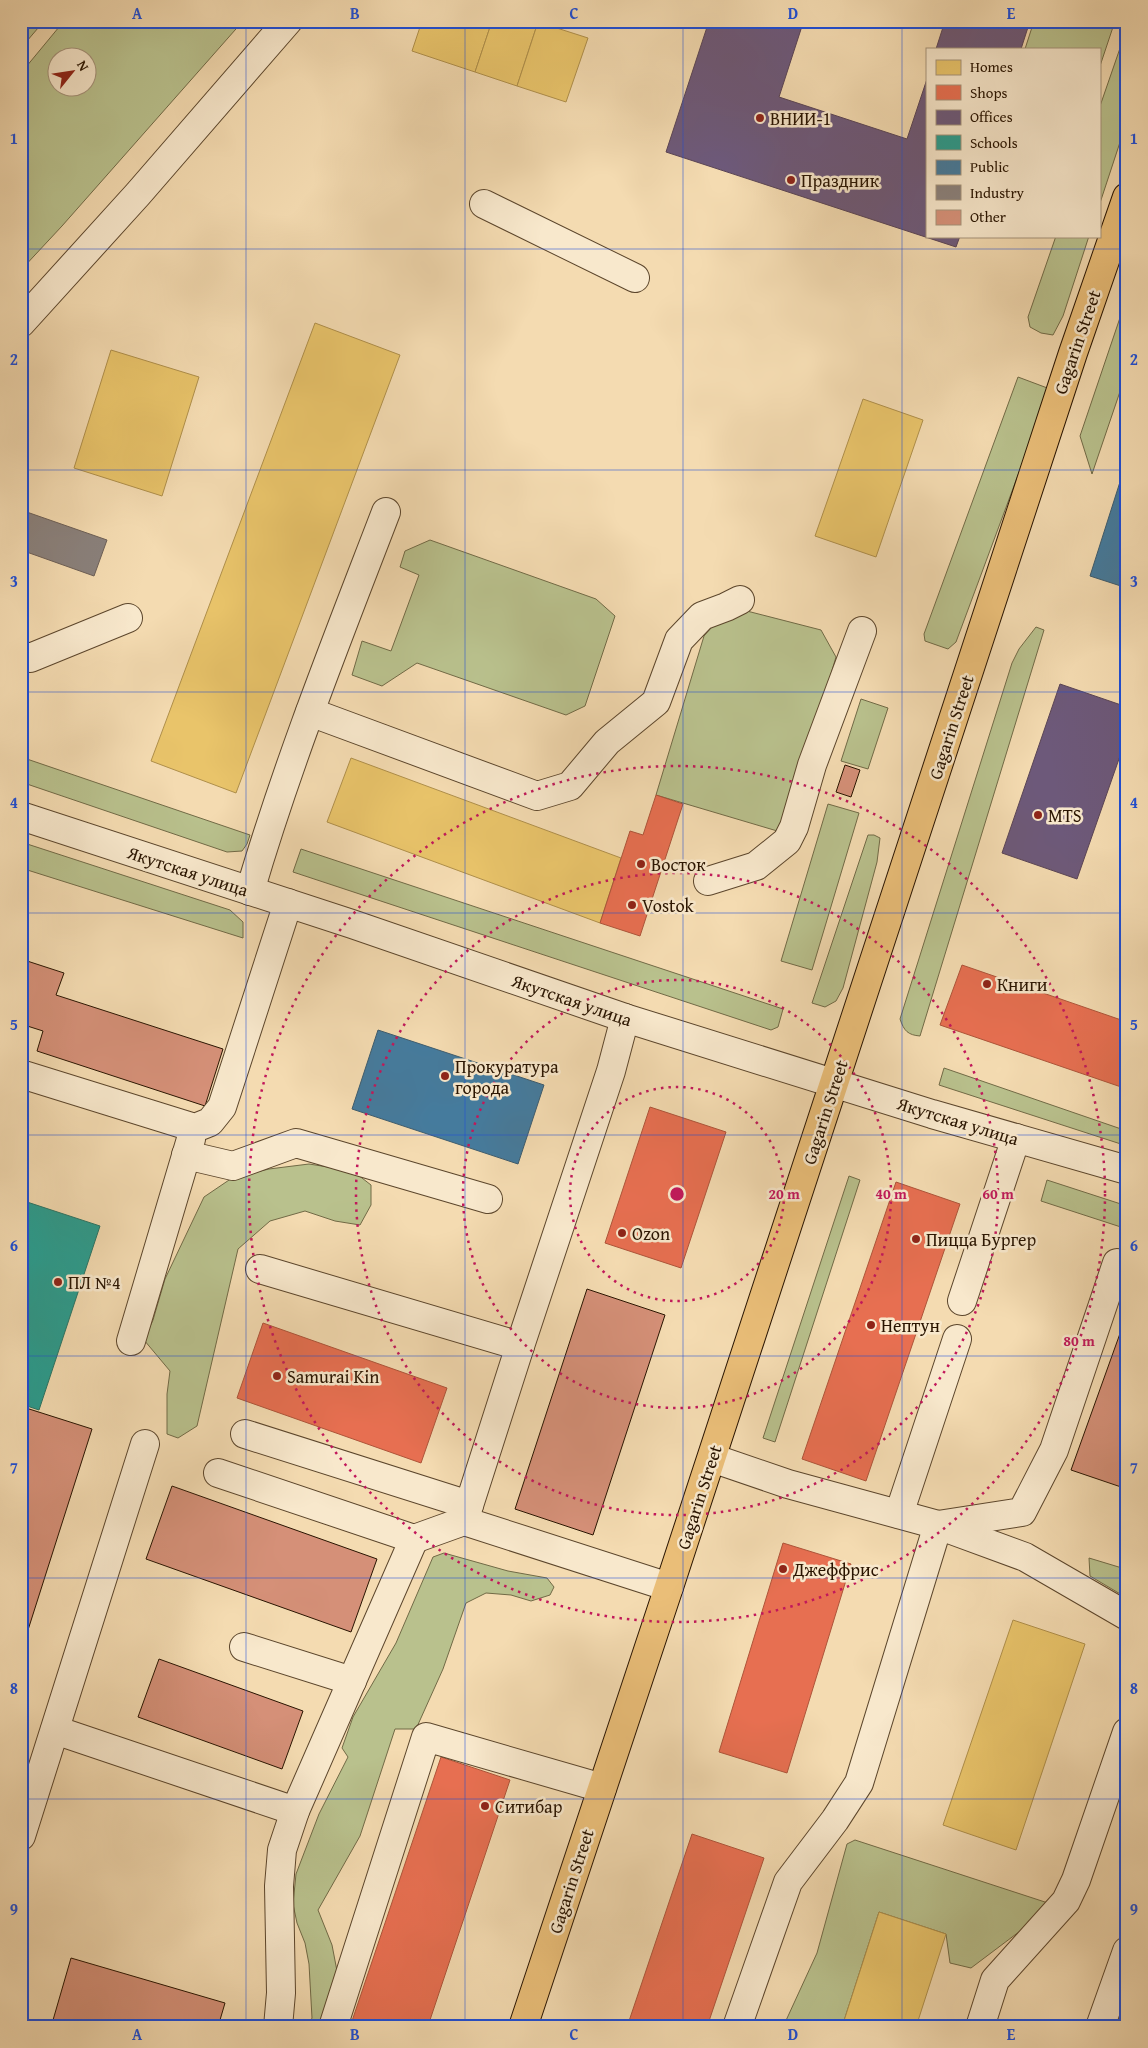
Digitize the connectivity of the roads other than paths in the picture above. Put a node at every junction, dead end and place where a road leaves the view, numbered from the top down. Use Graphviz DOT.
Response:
graph roads {
  1 [pos="288,21"];
  2 [pos="1127,197"];
  3 [pos="484,204"];
  4 [pos="635,278"];
  5 [pos="21,323"];
  6 [pos="386,512"];
  7 [pos="740,600"];
  8 [pos="128,618"];
  9 [pos="862,631"];
  10 [pos="21,655"];
  11 [pos="310,712"];
  12 [pos="21,816"];
  13 [pos="708,881"];
  14 [pos="250,891"];
  15 [pos="288,903"];
  16 [pos="625,1018"];
  17 [pos="21,1074"];
  18 [pos="834,1083"];
  19 [pos="194,1128"];
  20 [pos="1016,1138"];
  21 [pos="186,1155"];
  22 [pos="1127,1170"];
  23 [pos="488,1199"];
  24 [pos="1117,1263"];
  25 [pos="260,1269"];
  26 [pos="962,1301"];
  27 [pos="957,1339"];
  28 [pos="131,1341"];
  29 [pos="520,1346"];
  30 [pos="245,1434"];
  31 [pos="144,1444"];
  32 [pos="712,1458"];
  33 [pos="218,1473"];
  34 [pos="467,1513"];
  35 [pos="900,1514"];
  36 [pos="938,1525"];
  37 [pos="414,1539"];
  38 [pos="670,1587"];
  39 [pos="1127,1616"];
  40 [pos="244,1647"];
  41 [pos="352,1681"];
  42 [pos="55,1730"];
  43 [pos="1127,1732"];
  44 [pos="602,1788"];
  45 [pos="295,1811"];
  46 [pos="21,1836"];
  47 [pos="1127,1951"];
  48 [pos="278,2027"];
  49 [pos="334,2027"];
  50 [pos="523,2027"];
  51 [pos="737,2027"];
  52 [pos="980,2027"];
  53 [pos="1100,2027"];
  1 -- 5 [label="street"];
  2 -- 18 [label="main road, Gagarin Street"];
  3 -- 4 [label="street"];
  6 -- 11 [label="street"];
  7 -- 11 [label="street"];
  8 -- 10 [label="street"];
  9 -- 13 [label="street"];
  11 -- 14 [label="street"];
  12 -- 14 [label="street, Якутская улица"];
  14 -- 15 [label="street, Якутская улица"];
  15 -- 16 [label="street, Якутская улица"];
  15 -- 19 [label="street"];
  16 -- 18 [label="street, Якутская улица"];
  16 -- 29 [label="street"];
  17 -- 19 [label="street"];
  18 -- 20 [label="street, Якутская улица"];
  18 -- 32 [label="main road, Gagarin Street"];
  19 -- 21 [label="street"];
  20 -- 22 [label="street, Якутская улица"];
  20 -- 26 [label="street"];
  21 -- 23 [label="street"];
  21 -- 28 [label="street"];
  24 -- 36 [label="street"];
  25 -- 29 [label="street"];
  27 -- 35 [label="street"];
  29 -- 34 [label="street"];
  30 -- 34 [label="street"];
  31 -- 42 [label="street"];
  32 -- 35 [label="street"];
  32 -- 38 [label="main road, Gagarin Street"];
  33 -- 37 [label="street"];
  34 -- 37 [label="street"];
  34 -- 38 [label="street"];
  35 -- 36 [label="street"];
  36 -- 39 [label="street"];
  36 -- 51 [label="street"];
  37 -- 41 [label="street"];
  38 -- 44 [label="main road, Gagarin Street"];
  40 -- 41 [label="street"];
  41 -- 45 [label="street"];
  42 -- 45 [label="street"];
  42 -- 46 [label="street"];
  43 -- 52 [label="street"];
  44 -- 49 [label="street"];
  44 -- 50 [label="main road, Gagarin Street"];
  45 -- 48 [label="street"];
  47 -- 53 [label="street"];
}
